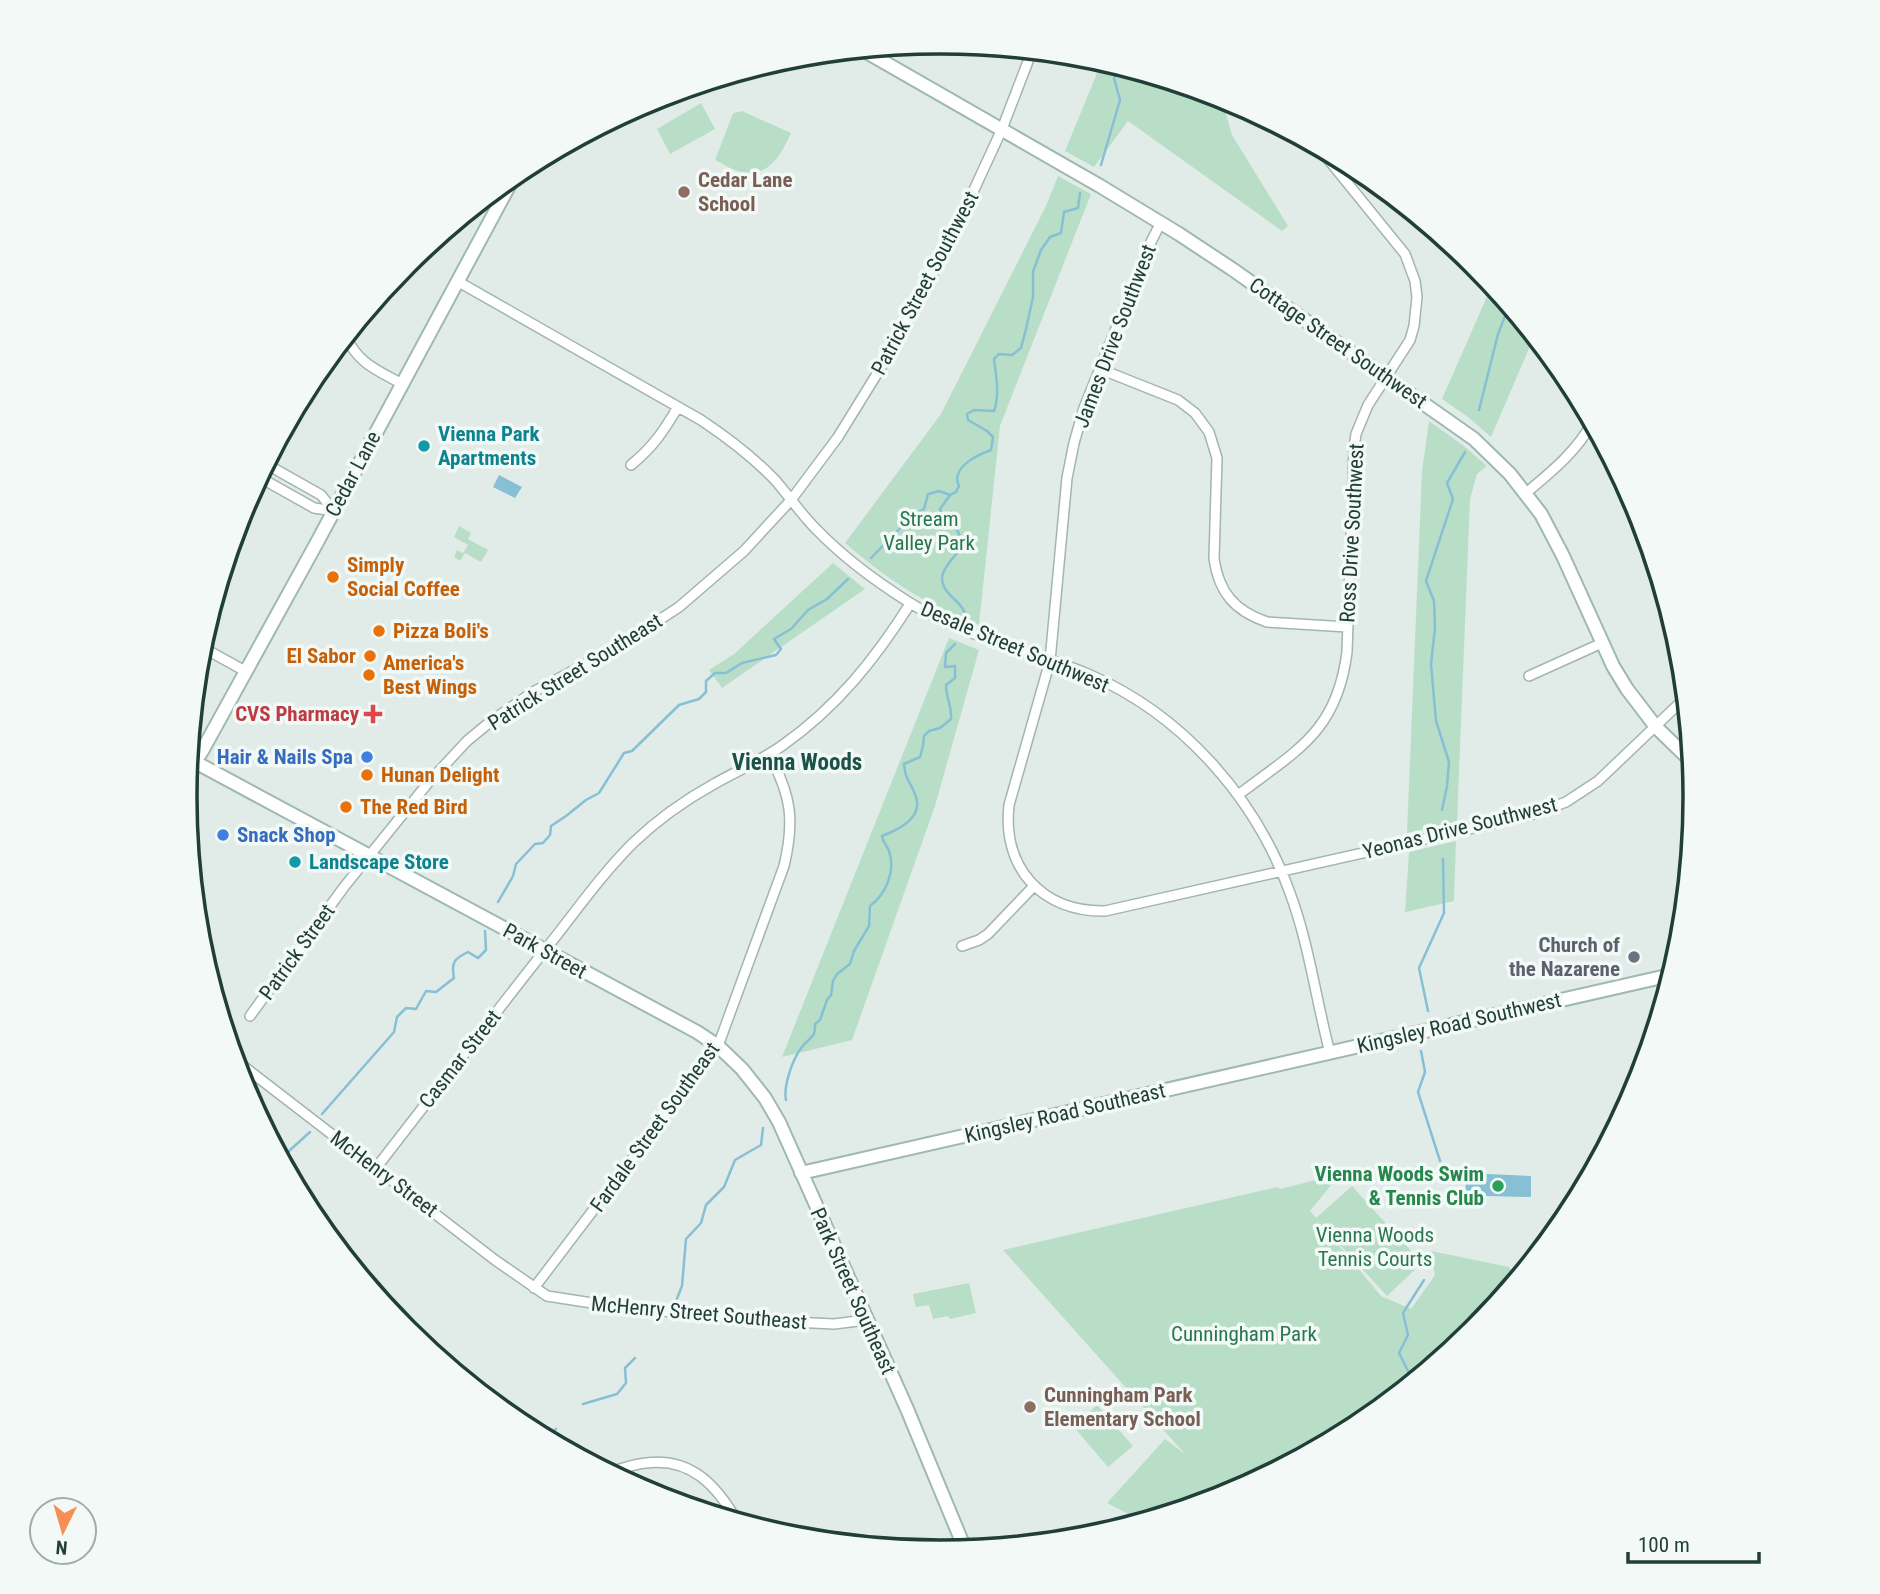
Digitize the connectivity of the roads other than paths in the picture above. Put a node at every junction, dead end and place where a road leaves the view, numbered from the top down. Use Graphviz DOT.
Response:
graph roads {
  1 [pos="876,58"];
  2 [pos="1028,60"];
  3 [pos="1002,129"];
  4 [pos="1338,170"];
  5 [pos="503,197"];
  6 [pos="1161,222"];
  7 [pos="457,281"];
  8 [pos="351,346"];
  9 [pos="1100,369"];
  10 [pos="1387,377"];
  11 [pos="402,384"];
  12 [pos="678,407"];
  13 [pos="1586,432"];
  14 [pos="631,465"];
  15 [pos="274,468"];
  16 [pos="268,482"];
  17 [pos="1526,493"];
  18 [pos="792,500"];
  19 [pos="334,511"];
  20 [pos="910,604"];
  21 [pos="1347,627"];
  22 [pos="1602,643"];
  23 [pos="212,652"];
  24 [pos="1050,661"];
  25 [pos="246,671"];
  26 [pos="1529,676"];
  27 [pos="1677,706"];
  28 [pos="1656,727"];
  29 [pos="1681,751"];
  30 [pos="769,754"];
  31 [pos="199,755"];
  32 [pos="198,764"];
  33 [pos="1238,795"];
  34 [pos="371,856"];
  35 [pos="1281,872"];
  36 [pos="1034,886"];
  37 [pos="962,946"];
  38 [pos="545,951"];
  39 [pos="1660,978"];
  40 [pos="250,1016"];
  41 [pos="718,1046"];
  42 [pos="1329,1053"];
  43 [pos="250,1072"];
  44 [pos="376,1168"];
  45 [pos="801,1173"];
  46 [pos="534,1288"];
  47 [pos="866,1320"];
  48 [pos="623,1468"];
  49 [pos="729,1508"];
  50 [pos="961,1539"];
  1 -- 3 [label="street, Cottage Street Southwest"];
  2 -- 3 [label="street, Patrick Street Southwest"];
  3 -- 6 [label="street, Cottage Street Southwest"];
  3 -- 18 [label="street, Patrick Street Southwest"];
  4 -- 10 [label="street, Ross Drive Southwest"];
  5 -- 7 [label="street, Cedar Lane"];
  6 -- 9 [label="street, James Drive Southwest"];
  6 -- 10 [label="street, Cottage Street Southwest"];
  7 -- 11 [label="street, Cedar Lane"];
  7 -- 12 [label="street, Desale Street Southwest"];
  8 -- 11 [label="street"];
  9 -- 21 [label="street"];
  9 -- 24 [label="street, James Drive Southwest"];
  10 -- 17 [label="street, Cottage Street Southwest"];
  10 -- 21 [label="street, Ross Drive Southwest"];
  11 -- 19 [label="street, Cedar Lane"];
  12 -- 14 [label="street"];
  12 -- 18 [label="street, Desale Street Southwest"];
  13 -- 17 [label="street"];
  15 -- 19 [label="street"];
  16 -- 19 [label="street"];
  17 -- 22 [label="street, Cottage Street Southwest"];
  18 -- 20 [label="street, Desale Street Southwest"];
  18 -- 34 [label="street, Patrick Street Southeast"];
  19 -- 25 [label="street, Cedar Lane"];
  20 -- 24 [label="street, Desale Street Southwest"];
  20 -- 30 [label="street, Casmar Street"];
  21 -- 33 [label="street, Ross Drive Southwest"];
  22 -- 26 [label="street"];
  22 -- 28 [label="street, Cottage Street Southwest"];
  23 -- 25 [label="street"];
  24 -- 33 [label="street, Desale Street Southwest"];
  24 -- 36 [label="street, James Drive Southwest"];
  25 -- 31 [label="street, Cedar Lane"];
  27 -- 28 [label="street, Yeonas Drive Southwest"];
  28 -- 29 [label="street, Cottage Street Southwest"];
  28 -- 35 [label="street, Yeonas Drive Southwest"];
  30 -- 38 [label="street, Casmar Street"];
  30 -- 41 [label="street, Fardale Street Southeast"];
  32 -- 34 [label="street"];
  33 -- 35 [label="street, Desale Street Southwest"];
  34 -- 38 [label="street, Park Street"];
  34 -- 40 [label="street, Patrick Street"];
  35 -- 36 [label="street, Yeonas Drive Southwest"];
  35 -- 42 [label="street, Desale Street Southwest"];
  36 -- 37 [label="street"];
  38 -- 41 [label="street, Park Street"];
  38 -- 44 [label="street, Casmar Street"];
  39 -- 42 [label="street, Kingsley Road Southwest"];
  41 -- 45 [label="street, Park Street Southeast"];
  41 -- 46 [label="street, Fardale Street Southeast"];
  42 -- 45 [label="street, Kingsley Road Southeast"];
  43 -- 44 [label="street, McHenry Street"];
  44 -- 46 [label="street, McHenry Street"];
  45 -- 47 [label="street, Park Street Southeast"];
  46 -- 47 [label="street, McHenry Street Southeast"];
  47 -- 50 [label="street, Park Street Southeast"];
  48 -- 49 [label="street"];
}
